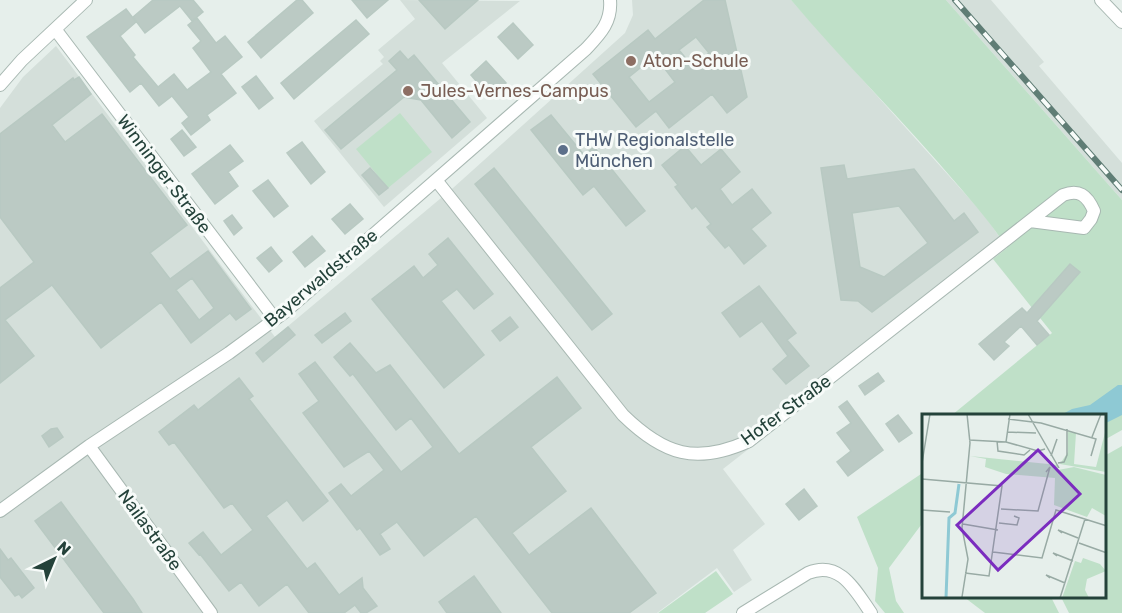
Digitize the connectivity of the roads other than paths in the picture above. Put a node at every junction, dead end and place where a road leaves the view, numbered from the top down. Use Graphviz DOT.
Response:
graph roads {
  1 [pos="86,0"];
  2 [pos="1101,0"];
  3 [pos="610,5"];
  4 [pos="1122,22"];
  5 [pos="55,29"];
  6 [pos="0,85"];
  7 [pos="436,180"];
  8 [pos="1030,221"];
  9 [pos="275,319"];
  10 [pos="89,446"];
  11 [pos="0,511"];
  12 [pos="212,613"];
  13 [pos="743,613"];
  14 [pos="871,613"];
  1 -- 5 [label="street"];
  2 -- 4 [label="street"];
  3 -- 7 [label="street, Bayerwaldstraße"];
  5 -- 6 [label="street"];
  5 -- 9 [label="street, Winninger Straße"];
  7 -- 8 [label="street, Hofer Straße"];
  7 -- 9 [label="street, Bayerwaldstraße"];
  8 -- 8 [label="street, Hofer Straße"];
  9 -- 10 [label="street, Bayerwaldstraße"];
  10 -- 11 [label="street, Bayerwaldstraße"];
  10 -- 12 [label="street, Nailastraße"];
  13 -- 14 [label="street"];
}
